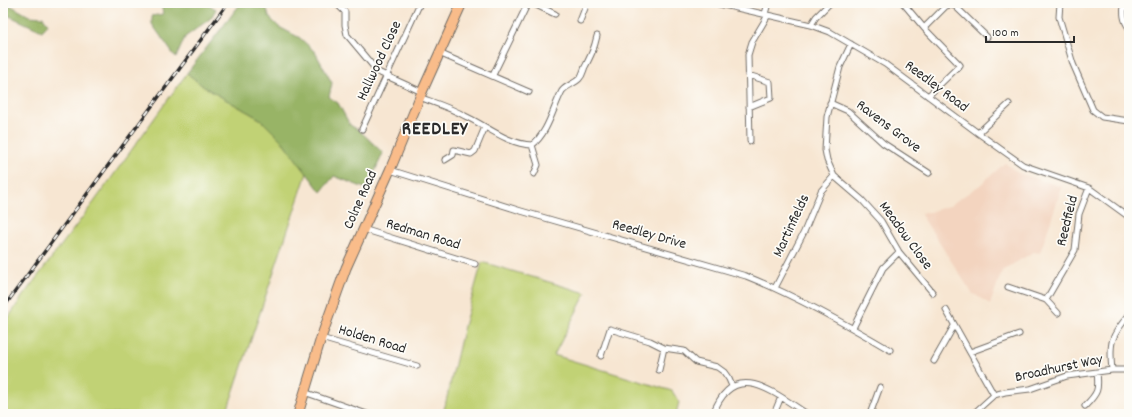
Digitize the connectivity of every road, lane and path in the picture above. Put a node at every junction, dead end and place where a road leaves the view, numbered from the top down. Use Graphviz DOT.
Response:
graph roads {
  1 [pos="336,3"];
  2 [pos="420,3"];
  3 [pos="462,3"];
  4 [pos="528,3"];
  5 [pos="532,3"];
  6 [pos="587,3"];
  7 [pos="715,3"];
  8 [pos="768,3"];
  9 [pos="830,3"];
  10 [pos="903,3"];
  11 [pos="1060,3"];
  12 [pos="1124,3"];
  13 [pos="555,14"];
  14 [pos="766,14"];
  15 [pos="580,21"];
  16 [pos="811,25"];
  17 [pos="924,28"];
  18 [pos="1129,28"];
  19 [pos="597,36"];
  20 [pos="987,37"];
  21 [pos="851,44"];
  22 [pos="439,53"];
  23 [pos="493,75"];
  24 [pos="748,75"];
  25 [pos="386,76"];
  26 [pos="529,92"];
  27 [pos="420,95"];
  28 [pos="928,96"];
  29 [pos="830,103"];
  30 [pos="1010,104"];
  31 [pos="749,107"];
  32 [pos="1129,121"];
  33 [pos="485,127"];
  34 [pos="362,129"];
  35 [pos="978,133"];
  36 [pos="750,141"];
  37 [pos="532,145"];
  38 [pos="445,160"];
  39 [pos="390,170"];
  40 [pos="929,173"];
  41 [pos="534,174"];
  42 [pos="834,176"];
  43 [pos="1089,188"];
  44 [pos="1129,217"];
  45 [pos="364,229"];
  46 [pos="899,252"];
  47 [pos="475,264"];
  48 [pos="1008,287"];
  49 [pos="775,288"];
  50 [pos="932,293"];
  51 [pos="1046,300"];
  52 [pos="946,310"];
  53 [pos="1058,314"];
  54 [pos="1129,315"];
  55 [pos="954,326"];
  56 [pos="853,328"];
  57 [pos="1019,334"];
  58 [pos="321,338"];
  59 [pos="664,348"];
  60 [pos="890,350"];
  61 [pos="970,352"];
  62 [pos="601,356"];
  63 [pos="934,361"];
  64 [pos="417,366"];
  65 [pos="658,370"];
  66 [pos="1112,370"];
  67 [pos="1129,370"];
  68 [pos="1097,372"];
  69 [pos="732,386"];
  70 [pos="880,387"];
  71 [pos="304,392"];
  72 [pos="994,395"];
  73 [pos="781,397"];
  74 [pos="1085,406"];
  75 [pos="298,414"];
  76 [pos="367,414"];
  77 [pos="713,414"];
  78 [pos="774,414"];
  79 [pos="807,414"];
  80 [pos="870,414"];
  81 [pos="973,414"];
  1 -- 25 [label="street"];
  2 -- 25 [label="street, Hallwood Close"];
  3 -- 22 [label="highway, Colne Road"];
  4 -- 23 [label="street"];
  5 -- 13 [label="street"];
  6 -- 15 [label="street"];
  7 -- 14 [label="street, Reedley Road"];
  8 -- 14 [label="street"];
  9 -- 16 [label="street"];
  10 -- 17 [label="street"];
  11 -- 32 [label="street"];
  12 -- 18 [label="street"];
  14 -- 16 [label="street, Reedley Road"];
  14 -- 24 [label="street"];
  16 -- 21 [label="street, Reedley Road"];
  17 -- 20 [label="street"];
  17 -- 28 [label="street"];
  19 -- 37 [label="street"];
  21 -- 28 [label="street, Reedley Road"];
  21 -- 29 [label="street, Meadow Close"];
  22 -- 23 [label="street"];
  22 -- 27 [label="highway, Colne Road"];
  23 -- 26 [label="street"];
  24 -- 31 [label="street"];
  24 -- 31 [label="street"];
  25 -- 27 [label="street"];
  25 -- 34 [label="street, Hallwood Close"];
  27 -- 33 [label="street"];
  27 -- 39 [label="highway, Colne Road"];
  28 -- 35 [label="street, Reedley Road"];
  29 -- 40 [label="street, Ravens Grove"];
  29 -- 42 [label="street, Meadow Close"];
  30 -- 35 [label="street"];
  31 -- 36 [label="street"];
  33 -- 37 [label="street"];
  33 -- 38 [label="street"];
  35 -- 43 [label="street, Reedley Road"];
  37 -- 41 [label="street"];
  39 -- 45 [label="highway, Colne Road"];
  39 -- 49 [label="street, Reedley Drive"];
  42 -- 46 [label="street, Meadow Close"];
  42 -- 49 [label="street, Martinfields"];
  43 -- 44 [label="street, Reedley Road"];
  43 -- 51 [label="street, Reedfield"];
  45 -- 47 [label="street, Redman Road"];
  45 -- 58 [label="highway, Colne Road"];
  46 -- 50 [label="street, Meadow Close"];
  46 -- 56 [label="street"];
  48 -- 51 [label="street"];
  49 -- 56 [label="street, Reedley Drive"];
  51 -- 53 [label="street"];
  52 -- 55 [label="street"];
  54 -- 66 [label="street"];
  55 -- 61 [label="street"];
  55 -- 63 [label="street"];
  56 -- 60 [label="street, Reedley Drive"];
  57 -- 61 [label="street"];
  58 -- 64 [label="street, Holden Road"];
  58 -- 71 [label="highway, Colne Road"];
  59 -- 62 [label="street"];
  59 -- 65 [label="street"];
  59 -- 69 [label="street"];
  61 -- 72 [label="street"];
  66 -- 67 [label="street, Broadhurst Way"];
  66 -- 68 [label="street, Broadhurst Way"];
  68 -- 72 [label="street, Broadhurst Way"];
  68 -- 74 [label="street"];
  69 -- 73 [label="street"];
  69 -- 77 [label="street"];
  70 -- 80 [label="street"];
  71 -- 75 [label="highway, Colne Road"];
  71 -- 76 [label="street"];
  72 -- 81 [label="street"];
  73 -- 78 [label="street"];
  73 -- 79 [label="street"];
}
